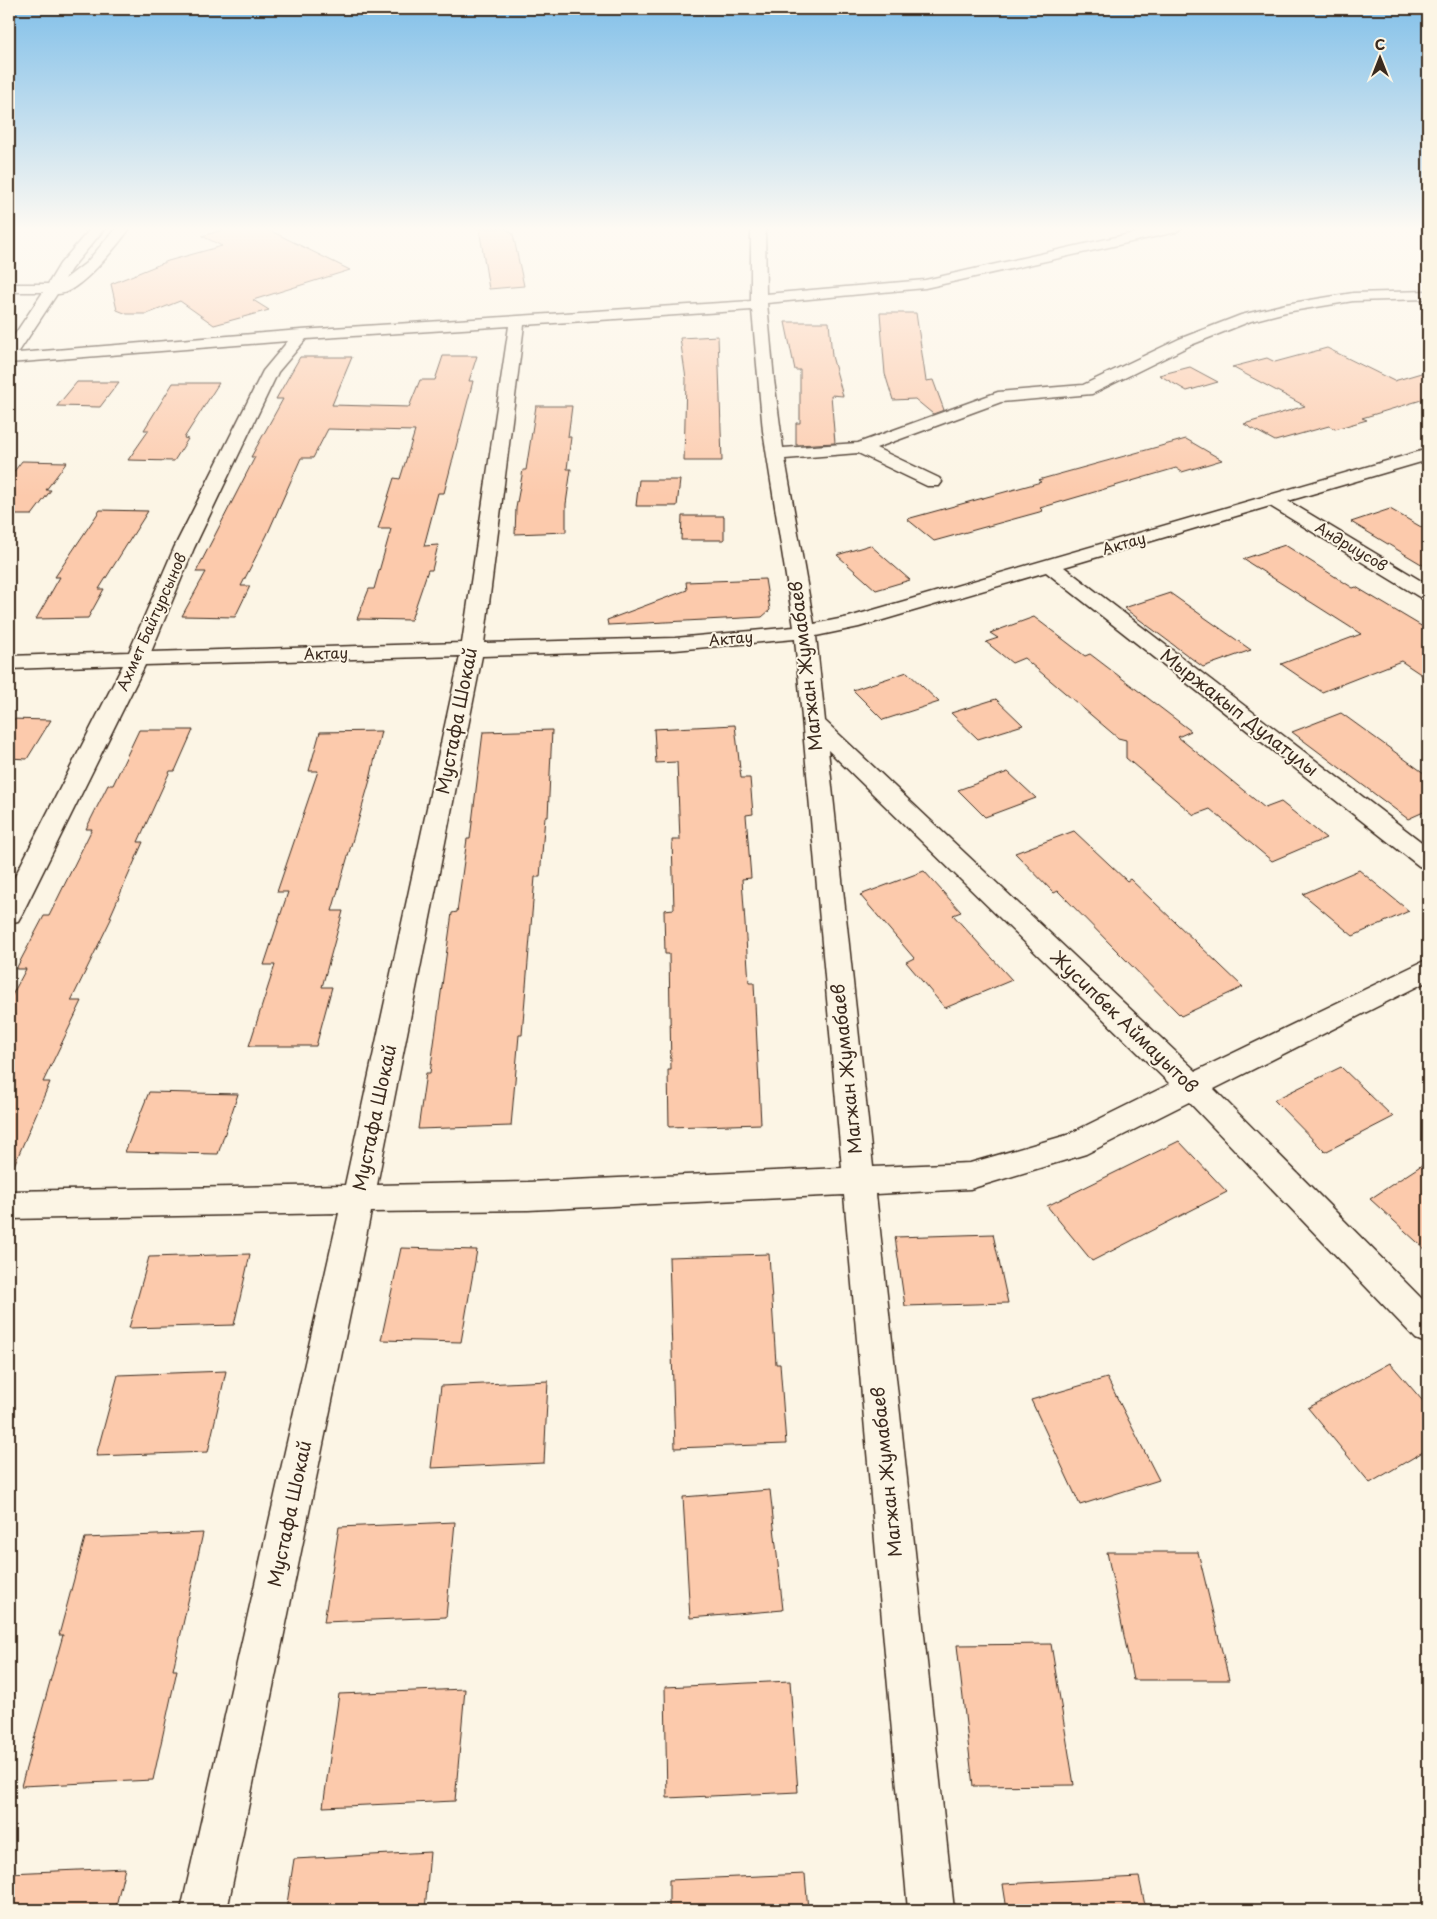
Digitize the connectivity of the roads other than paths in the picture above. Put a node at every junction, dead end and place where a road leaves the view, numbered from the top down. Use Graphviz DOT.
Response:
graph roads {
  1 [pos="34,318"];
  2 [pos="549,318"];
  3 [pos="759,318"];
  4 [pos="1248,318"];
  5 [pos="516,320"];
  6 [pos="302,335"];
  7 [pos="9,354"];
  8 [pos="9,358"];
  9 [pos="861,448"];
  10 [pos="776,454"];
  11 [pos="1428,454"];
  12 [pos="933,482"];
  13 [pos="1273,500"];
  14 [pos="1050,566"];
  15 [pos="1428,594"];
  16 [pos="805,632"];
  17 [pos="472,650"];
  18 [pos="137,659"];
  19 [pos="9,662"];
  20 [pos="814,723"];
  21 [pos="1428,860"];
  22 [pos="9,914"];
  23 [pos="1428,969"];
  24 [pos="1192,1086"];
  25 [pos="858,1181"];
  26 [pos="358,1199"];
  27 [pos="9,1205"];
  28 [pos="1428,1328"];
  29 [pos="204,1910"];
  30 [pos="931,1910"];
  1 -- 7 [label="street"];
  2 -- 5 [label="street"];
  3 -- 10 [label="street, Магжан Жумабаев"];
  4 -- 9 [label="street"];
  5 -- 6 [label="street"];
  5 -- 17 [label="street, Мустафа Шокай"];
  6 -- 8 [label="street"];
  6 -- 18 [label="street, Ахмет Байтурсынов"];
  9 -- 10 [label="street"];
  9 -- 12 [label="street"];
  10 -- 16 [label="street, Магжан Жумабаев"];
  11 -- 13 [label="street, Актау"];
  13 -- 14 [label="street, Актау"];
  13 -- 15 [label="street, Андриусов"];
  14 -- 16 [label="street, Актау"];
  14 -- 21 [label="street, Мыржакып Дулатулы"];
  16 -- 17 [label="street, Актау"];
  16 -- 20 [label="street, Магжан Жумабаев"];
  17 -- 18 [label="street, Актау"];
  17 -- 26 [label="street, Мустафа Шокай"];
  18 -- 19 [label="street, Актау"];
  18 -- 22 [label="street, Ахмет Байтурсынов"];
  20 -- 24 [label="street, Жусипбек Аймауытов"];
  20 -- 25 [label="street, Магжан Жумабаев"];
  23 -- 24 [label="street"];
  24 -- 25 [label="street"];
  24 -- 28 [label="street, Жусипбек Аймауытов"];
  25 -- 26 [label="street"];
  25 -- 30 [label="street, Магжан Жумабаев"];
  26 -- 27 [label="street"];
  26 -- 29 [label="street, Мустафа Шокай"];
}
